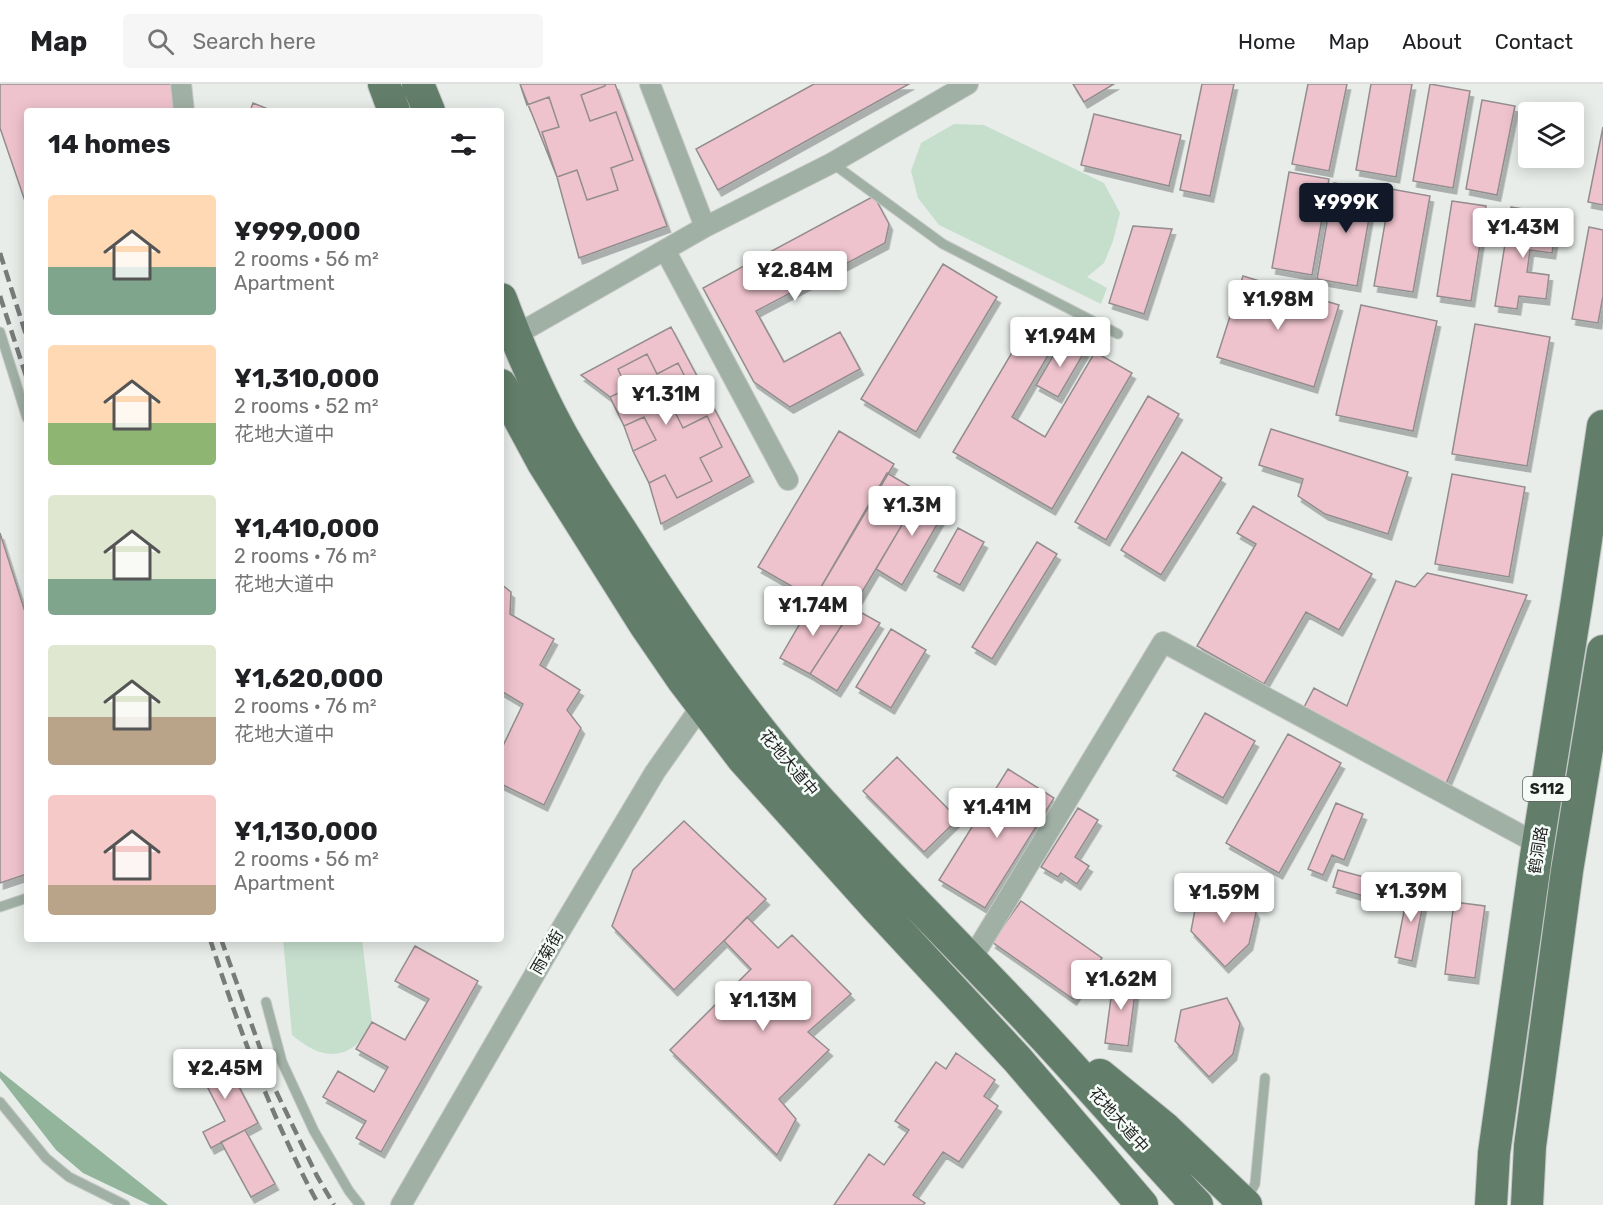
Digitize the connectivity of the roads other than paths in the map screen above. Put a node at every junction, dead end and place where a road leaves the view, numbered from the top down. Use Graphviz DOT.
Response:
graph roads {
  1 [pos="181,84"];
  2 [pos="384,84"];
  3 [pos="418,84"];
  4 [pos="650,84"];
  5 [pos="968,84"];
  6 [pos="184,108"];
  7 [pos="393,108"];
  8 [pos="428,108"];
  9 [pos="832,163"];
  10 [pos="705,227"];
  11 [pos="665,250"];
  12 [pos="504,308"];
  13 [pos="0,332"];
  14 [pos="1118,334"];
  15 [pos="514,336"];
  16 [pos="504,391"];
  17 [pos="24,408"];
  18 [pos="1603,426"];
  19 [pos="788,480"];
  20 [pos="1603,651"];
  21 [pos="702,705"];
  22 [pos="1538,844"];
  23 [pos="24,899"];
  24 [pos="0,907"];
  25 [pos="971,960"];
  26 [pos="266,1002"];
  27 [pos="1017,1008"];
  28 [pos="1265,1078"];
  29 [pos="0,1102"];
  30 [pos="1530,1146"];
  31 [pos="1494,1153"];
  32 [pos="125,1205"];
  33 [pos="360,1205"];
  34 [pos="401,1205"];
  35 [pos="1142,1205"];
  36 [pos="1197,1205"];
  37 [pos="1246,1205"];
  38 [pos="1472,1205"];
  39 [pos="1491,1205"];
  40 [pos="1519,1205"];
  41 [pos="1527,1205"];
  1 -- 6 [label="street"];
  2 -- 7 [label="main road"];
  3 -- 8 [label="main road"];
  4 -- 10 [label="street"];
  5 -- 9 [label="street"];
  9 -- 10 [label="street"];
  9 -- 14 [label="lane"];
  10 -- 11 [label="street"];
  11 -- 15 [label="street"];
  11 -- 19 [label="street"];
  12 -- 15 [label="main road, 花地大道中"];
  13 -- 17 [label="lane"];
  15 -- 25 [label="main road, 花地大道中"];
  16 -- 21 [label="main road, 花地大道中"];
  18 -- 22 [label="main road, 鹤洞路 / S112"];
  20 -- 30 [label="main road, 鹤洞路 / S112"];
  21 -- 34 [label="street, 雨菊街"];
  21 -- 35 [label="main road, 花地大道中"];
  22 -- 25 [label="street"];
  22 -- 31 [label="main road, 鹤洞路 / S112"];
  23 -- 24 [label="lane"];
  25 -- 27 [label="main road, 花地大道中"];
  26 -- 33 [label="lane"];
  27 -- 36 [label="main road, 花地大道中"];
  27 -- 37 [label="main road"];
  28 -- 37 [label="lane"];
  29 -- 32 [label="lane"];
  30 -- 40 [label="street"];
  30 -- 41 [label="main road, 鹤洞路 / S112"];
  31 -- 38 [label="main road"];
  31 -- 39 [label="main road, 鹤洞路 / S112"];
}
